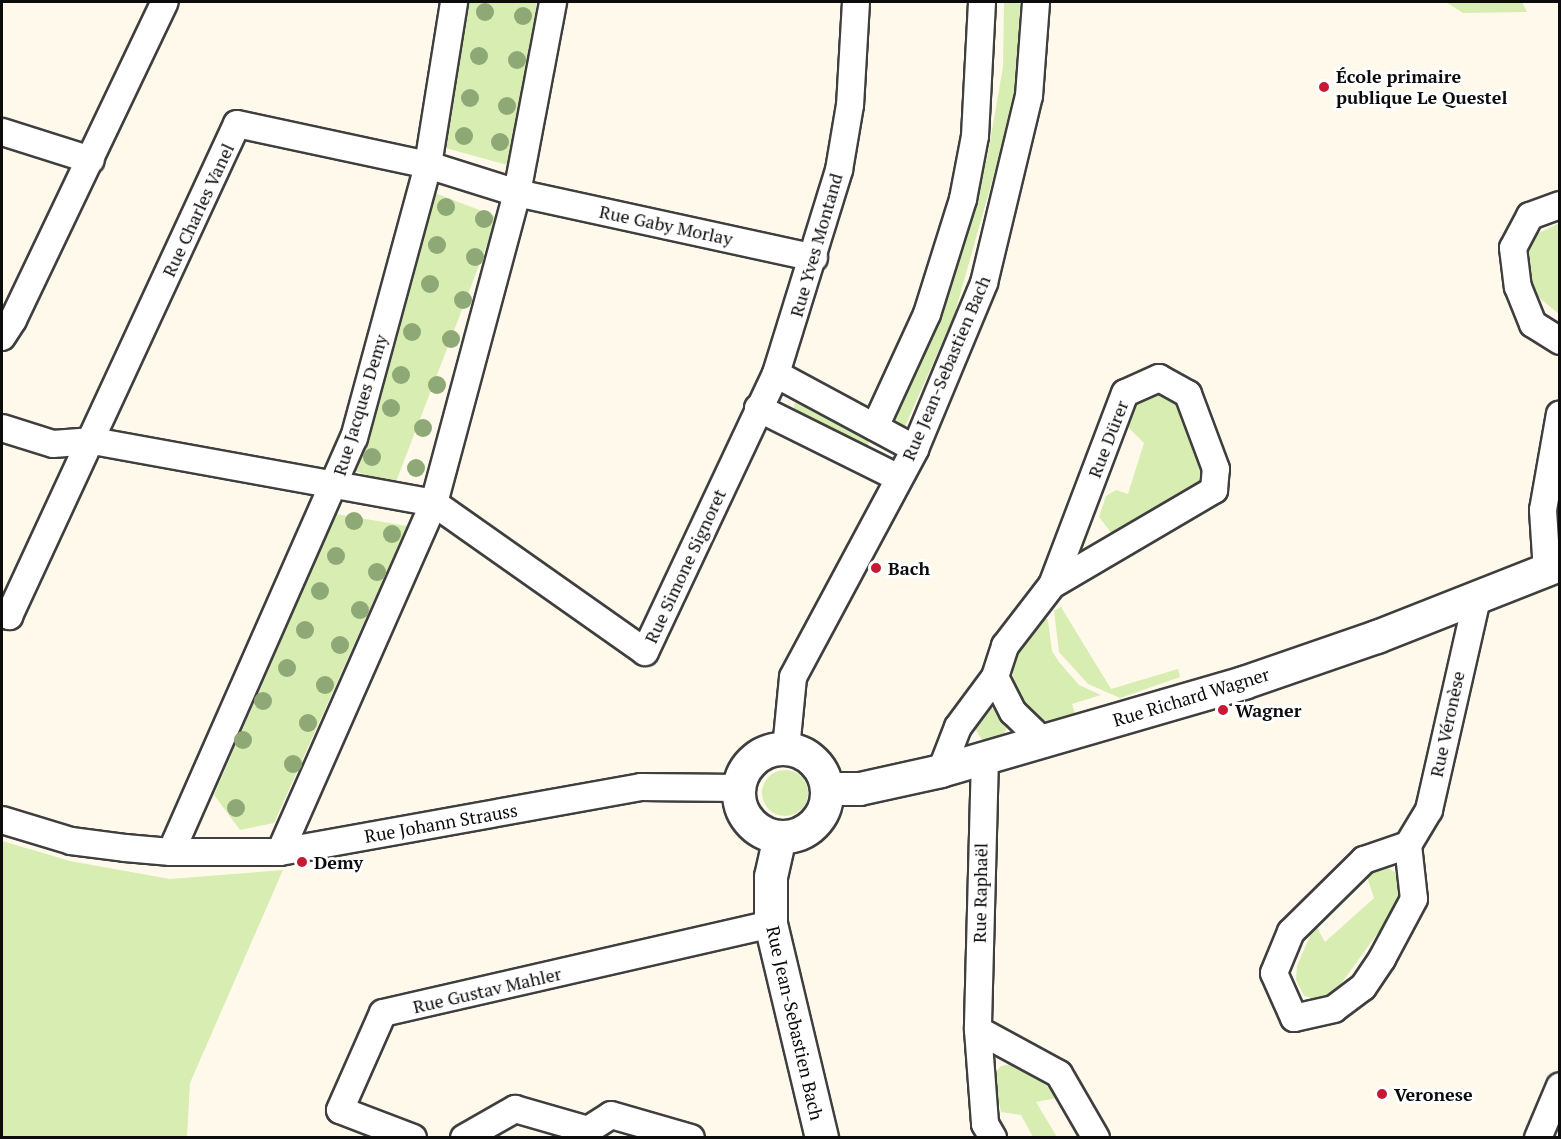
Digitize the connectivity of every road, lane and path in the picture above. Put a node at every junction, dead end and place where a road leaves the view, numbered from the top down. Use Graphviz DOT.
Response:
graph roads {
  1 [pos="165,2"];
  2 [pos="454,2"];
  3 [pos="553,2"];
  4 [pos="856,2"];
  5 [pos="982,2"];
  6 [pos="1036,2"];
  7 [pos="2,132"];
  8 [pos="91,160"];
  9 [pos="429,165"];
  10 [pos="517,192"];
  11 [pos="1560,205"];
  12 [pos="814,258"];
  13 [pos="2,337"];
  14 [pos="1560,341"];
  15 [pos="776,374"];
  16 [pos="758,408"];
  17 [pos="1560,414"];
  18 [pos="875,427"];
  19 [pos="2,428"];
  20 [pos="93,441"];
  21 [pos="915,449"];
  22 [pos="898,478"];
  23 [pos="336,485"];
  24 [pos="434,503"];
  25 [pos="1555,570"];
  26 [pos="1052,585"];
  27 [pos="1476,599"];
  28 [pos="2,613"];
  29 [pos="995,677"];
  30 [pos="1042,740"];
  31 [pos="786,749"];
  32 [pos="986,757"];
  33 [pos="940,771"];
  34 [pos="739,788"];
  35 [pos="828,789"];
  36 [pos="2,820"];
  37 [pos="780,837"];
  38 [pos="1408,845"];
  39 [pos="171,852"];
  40 [pos="280,852"];
  41 [pos="771,924"];
  42 [pos="978,1030"];
  43 [pos="1560,1086"];
  44 [pos="413,1137"];
  45 [pos="464,1137"];
  46 [pos="691,1137"];
  47 [pos="822,1137"];
  48 [pos="993,1137"];
  49 [pos="1096,1137"];
  50 [pos="1538,1137"];
  1 -- 8 [label="street"];
  2 -- 9 [label="street, Rue Jacques Demy"];
  3 -- 10 [label="street"];
  4 -- 12 [label="street, Rue Yves Montand"];
  5 -- 18 [label="street"];
  6 -- 21 [label="street, Rue Jean-Sebastien Bach"];
  7 -- 8 [label="street"];
  8 -- 13 [label="street"];
  9 -- 10 [label="street, Rue Gaby Morlay"];
  9 -- 20 [label="street, Rue Charles Vanel"];
  9 -- 23 [label="street, Rue Jacques Demy"];
  10 -- 12 [label="street, Rue Gaby Morlay"];
  10 -- 24 [label="street"];
  11 -- 14 [label="street"];
  12 -- 15 [label="street, Rue Yves Montand"];
  15 -- 16 [label="street, Rue Simone Signoret"];
  15 -- 18 [label="street"];
  16 -- 22 [label="street"];
  16 -- 24 [label="street, Rue Simone Signoret"];
  17 -- 25 [label="street"];
  18 -- 21 [label="street"];
  19 -- 20 [label="street"];
  20 -- 23 [label="street"];
  20 -- 28 [label="street, Rue Charles Vanel"];
  21 -- 22 [label="street, Rue Jean-Sebastien Bach"];
  22 -- 31 [label="street, Rue Jean-Sebastien Bach"];
  23 -- 24 [label="street"];
  23 -- 39 [label="street, Rue Jacques Demy"];
  24 -- 40 [label="street"];
  25 -- 27 [label="street, Rue Richard Wagner"];
  26 -- 26 [label="street, Rue Dürer"];
  26 -- 29 [label="street, Rue Dürer"];
  27 -- 30 [label="street, Rue Richard Wagner"];
  27 -- 38 [label="street, Rue Véronèse"];
  29 -- 30 [label="street"];
  29 -- 33 [label="street, Rue Dürer"];
  30 -- 32 [label="street, Rue Richard Wagner"];
  31 -- 34 [label="street"];
  31 -- 35 [label="street"];
  32 -- 33 [label="street, Rue Richard Wagner"];
  32 -- 42 [label="street, Rue Raphaël"];
  33 -- 35 [label="street, Rue Richard Wagner"];
  34 -- 37 [label="street"];
  34 -- 40 [label="street, Rue Johann Strauss"];
  35 -- 37 [label="street"];
  36 -- 39 [label="street, Rue Johann Strauss"];
  37 -- 41 [label="street, Rue Jean-Sebastien Bach"];
  38 -- 38 [label="street"];
  39 -- 40 [label="street, Rue Johann Strauss"];
  41 -- 44 [label="street, Rue Gustav Mahler"];
  41 -- 47 [label="street, Rue Jean-Sebastien Bach"];
  42 -- 48 [label="street, Rue Raphaël"];
  42 -- 49 [label="street"];
  43 -- 50 [label="street"];
  45 -- 46 [label="street"];
}
